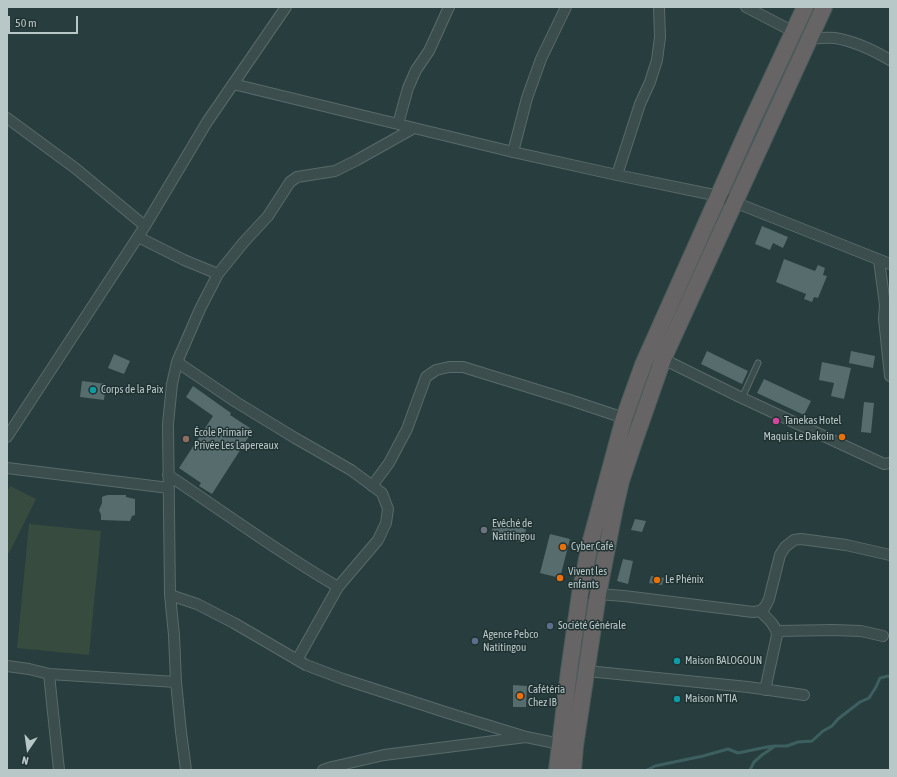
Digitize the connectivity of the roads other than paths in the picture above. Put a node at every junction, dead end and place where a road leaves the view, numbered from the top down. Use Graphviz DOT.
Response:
graph roads {
  1 [pos="286,7"];
  2 [pos="449,7"];
  3 [pos="566,7"];
  4 [pos="659,7"];
  5 [pos="746,7"];
  6 [pos="805,7"];
  7 [pos="824,7"];
  8 [pos="794,32"];
  9 [pos="810,38"];
  10 [pos="890,60"];
  11 [pos="233,84"];
  12 [pos="7,118"];
  13 [pos="398,124"];
  14 [pos="414,128"];
  15 [pos="514,152"];
  16 [pos="617,175"];
  17 [pos="719,196"];
  18 [pos="734,202"];
  19 [pos="145,226"];
  20 [pos="138,237"];
  21 [pos="879,260"];
  22 [pos="890,264"];
  23 [pos="218,274"];
  24 [pos="887,301"];
  25 [pos="889,353"];
  26 [pos="663,359"];
  27 [pos="177,362"];
  28 [pos="758,363"];
  29 [pos="890,376"];
  30 [pos="742,398"];
  31 [pos="624,418"];
  32 [pos="7,437"];
  33 [pos="890,463"];
  34 [pos="7,468"];
  35 [pos="168,475"];
  36 [pos="372,486"];
  37 [pos="168,488"];
  38 [pos="890,555"];
  39 [pos="338,587"];
  40 [pos="580,594"];
  41 [pos="598,594"];
  42 [pos="170,595"];
  43 [pos="760,611"];
  44 [pos="776,631"];
  45 [pos="883,636"];
  46 [pos="297,660"];
  47 [pos="7,666"];
  48 [pos="587,671"];
  49 [pos="49,674"];
  50 [pos="176,682"];
  51 [pos="765,690"];
  52 [pos="804,695"];
  53 [pos="526,737"];
  54 [pos="560,744"];
  55 [pos="59,770"];
  56 [pos="186,770"];
  57 [pos="323,770"];
  58 [pos="558,770"];
  59 [pos="573,770"];
  1 -- 11 [label="street"];
  2 -- 13 [label="street"];
  3 -- 15 [label="street"];
  4 -- 16 [label="street"];
  5 -- 8 [label="street"];
  6 -- 8 [label="highway"];
  7 -- 9 [label="highway"];
  8 -- 17 [label="highway"];
  9 -- 10 [label="street"];
  9 -- 18 [label="highway"];
  11 -- 13 [label="street"];
  11 -- 19 [label="street"];
  12 -- 19 [label="street"];
  13 -- 14 [label="street"];
  14 -- 15 [label="street"];
  14 -- 23 [label="street"];
  15 -- 16 [label="street"];
  16 -- 17 [label="street"];
  17 -- 18 [label="street"];
  17 -- 31 [label="highway"];
  18 -- 21 [label="street"];
  18 -- 26 [label="highway"];
  19 -- 20 [label="street"];
  20 -- 23 [label="street"];
  20 -- 32 [label="street"];
  21 -- 22 [label="street"];
  21 -- 24 [label="street"];
  23 -- 27 [label="street"];
  24 -- 25 [label="street"];
  25 -- 29 [label="street"];
  26 -- 30 [label="street"];
  26 -- 41 [label="highway"];
  27 -- 35 [label="street"];
  27 -- 36 [label="street"];
  28 -- 30 [label="lane"];
  30 -- 33 [label="street"];
  31 -- 36 [label="street"];
  31 -- 40 [label="highway"];
  34 -- 37 [label="street"];
  35 -- 37 [label="street"];
  35 -- 39 [label="street"];
  36 -- 39 [label="street"];
  37 -- 42 [label="street"];
  38 -- 43 [label="street"];
  39 -- 46 [label="street"];
  40 -- 41 [label="street"];
  40 -- 54 [label="highway"];
  41 -- 43 [label="street"];
  41 -- 48 [label="highway"];
  42 -- 46 [label="street"];
  42 -- 50 [label="street"];
  43 -- 44 [label="street"];
  44 -- 45 [label="street"];
  44 -- 51 [label="street"];
  46 -- 53 [label="street"];
  47 -- 49 [label="street"];
  48 -- 51 [label="street"];
  48 -- 59 [label="highway"];
  49 -- 50 [label="street"];
  49 -- 55 [label="street"];
  50 -- 56 [label="street"];
  51 -- 52 [label="street"];
  53 -- 54 [label="street"];
  53 -- 57 [label="street"];
  54 -- 58 [label="highway"];
}
